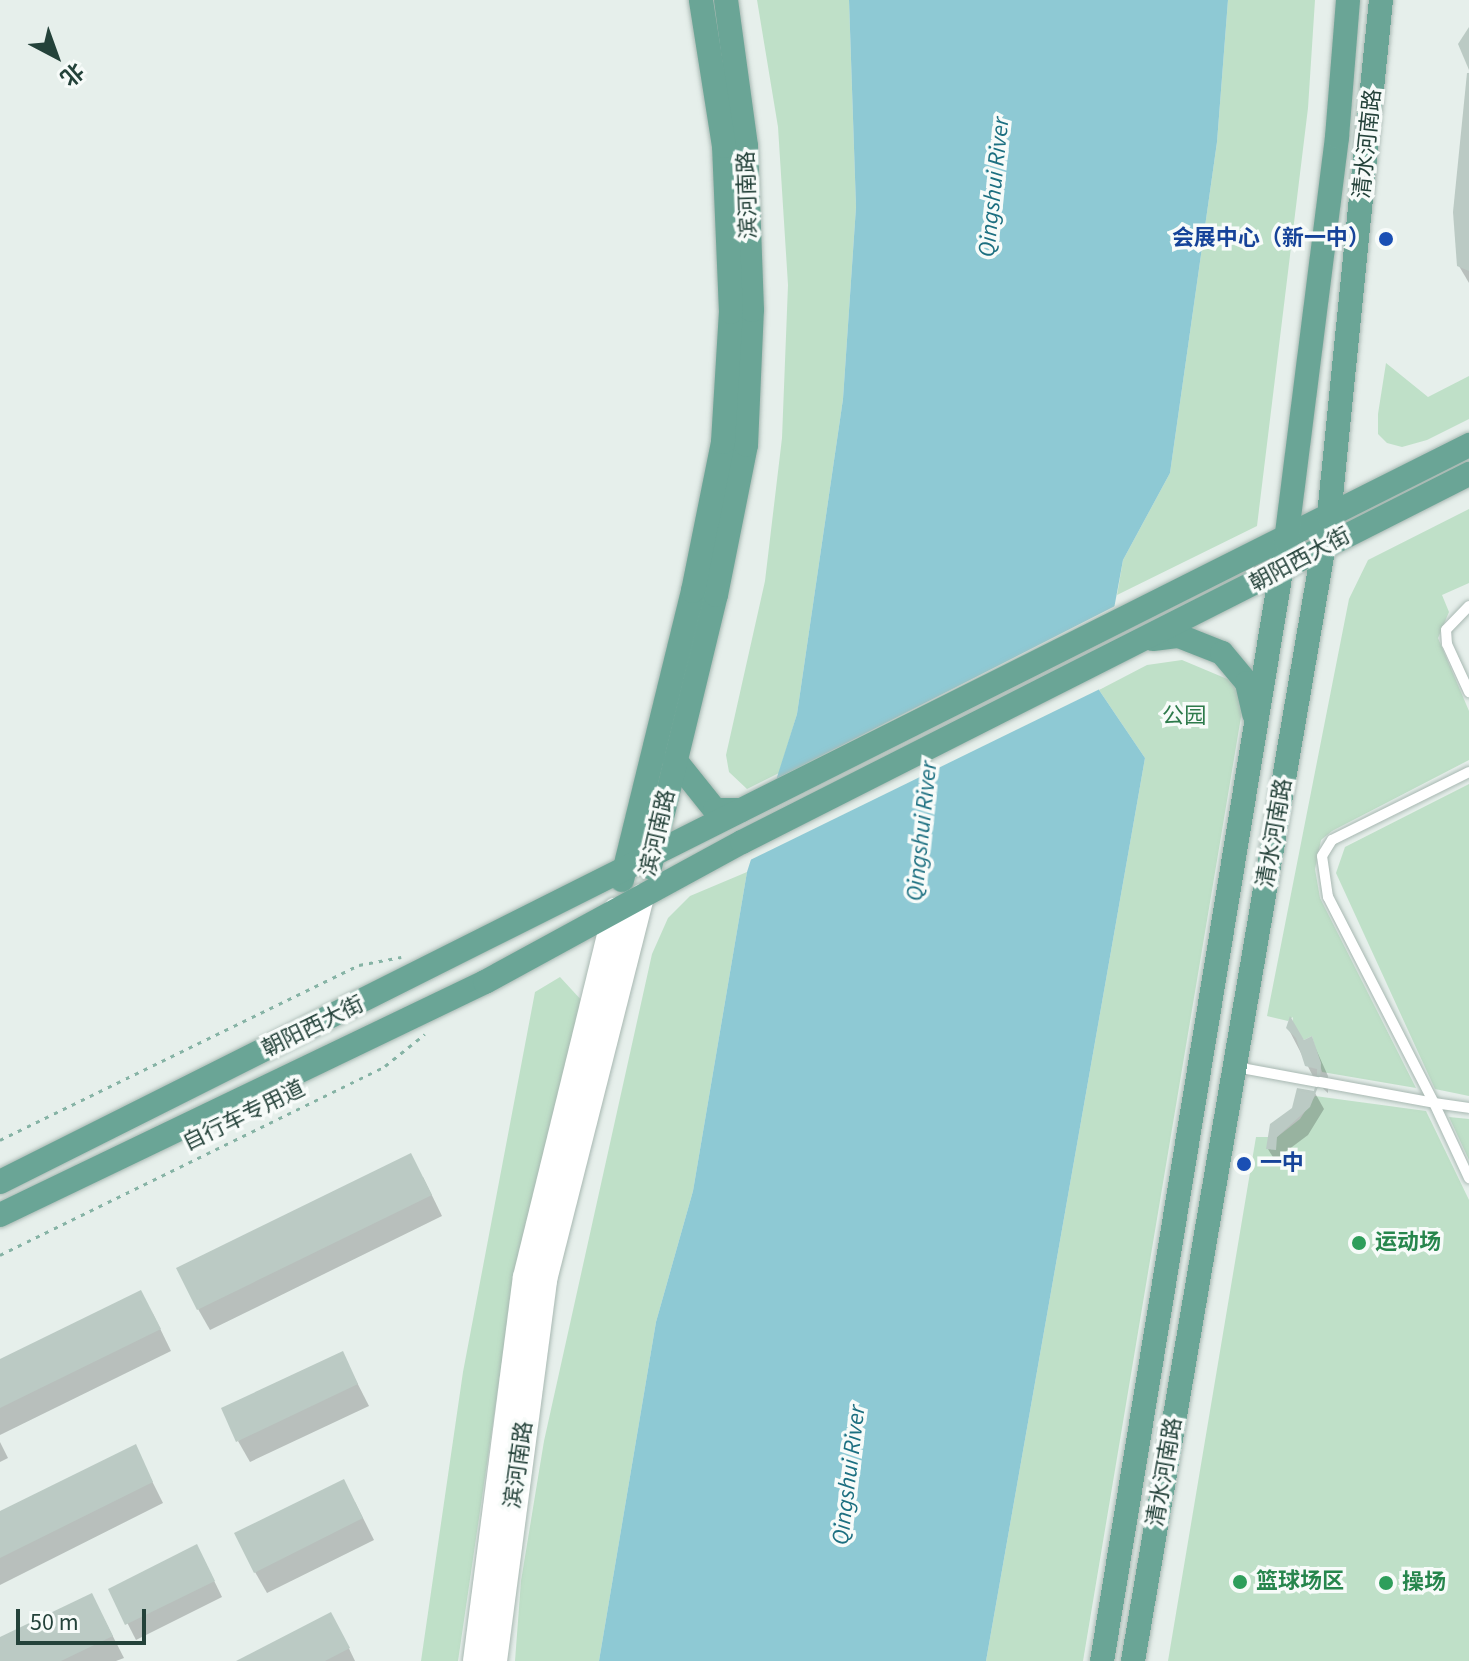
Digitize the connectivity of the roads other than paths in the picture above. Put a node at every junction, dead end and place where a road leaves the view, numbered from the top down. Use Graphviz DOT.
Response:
graph roads {
  1 [pos="701,0"];
  2 [pos="726,0"];
  3 [pos="1348,0"];
  4 [pos="1381,0"];
  5 [pos="1469,445"];
  6 [pos="1469,474"];
  7 [pos="1329,516"];
  8 [pos="1286,541"];
  9 [pos="1324,547"];
  10 [pos="1281,570"];
  11 [pos="1469,606"];
  12 [pos="1139,643"];
  13 [pos="1469,692"];
  14 [pos="1256,724"];
  15 [pos="675,760"];
  16 [pos="1469,772"];
  17 [pos="747,809"];
  18 [pos="653,856"];
  19 [pos="624,870"];
  20 [pos="642,896"];
  21 [pos="615,910"];
  22 [pos="1234,1067"];
  23 [pos="1434,1103"];
  24 [pos="1469,1108"];
  25 [pos="1469,1178"];
  26 [pos="0,1182"];
  27 [pos="0,1215"];
  28 [pos="475,1661"];
  29 [pos="495,1661"];
  30 [pos="1102,1661"];
  31 [pos="1133,1661"];
  1 -- 19 [label="main road, 滨河南路"];
  2 -- 15 [label="main road, 滨河南路"];
  3 -- 8 [label="main road, 清水河南路"];
  4 -- 7 [label="main road, 清水河南路"];
  5 -- 7 [label="main road, 朝阳西大街"];
  6 -- 9 [label="main road, 朝阳西大街"];
  7 -- 8 [label="main road, 朝阳西大街"];
  7 -- 9 [label="main road, 清水河南路"];
  8 -- 10 [label="main road, 清水河南路"];
  8 -- 17 [label="main road, 朝阳西大街"];
  9 -- 10 [label="main road, 朝阳西大街"];
  9 -- 22 [label="main road, 清水河南路"];
  10 -- 12 [label="main road, 朝阳西大街"];
  10 -- 14 [label="main road, 清水河南路"];
  11 -- 13 [label="lane"];
  12 -- 14 [label="main road"];
  12 -- 20 [label="main road, 朝阳西大街"];
  14 -- 30 [label="main road, 清水河南路"];
  15 -- 17 [label="main road"];
  15 -- 18 [label="main road, 滨河南路"];
  16 -- 23 [label="lane"];
  17 -- 18 [label="main road, 朝阳西大街"];
  18 -- 19 [label="main road, 朝阳西大街"];
  18 -- 20 [label="main road, 滨河南路"];
  19 -- 21 [label="main road, 滨河南路"];
  19 -- 26 [label="main road, 朝阳西大街"];
  20 -- 21 [label="main road, 朝阳西大街"];
  20 -- 29 [label="main road, 滨河南路"];
  21 -- 27 [label="main road, 朝阳西大街"];
  21 -- 28 [label="main road, 滨河南路"];
  22 -- 23 [label="lane"];
  22 -- 31 [label="main road, 清水河南路"];
  23 -- 24 [label="lane"];
  23 -- 25 [label="lane"];
}
